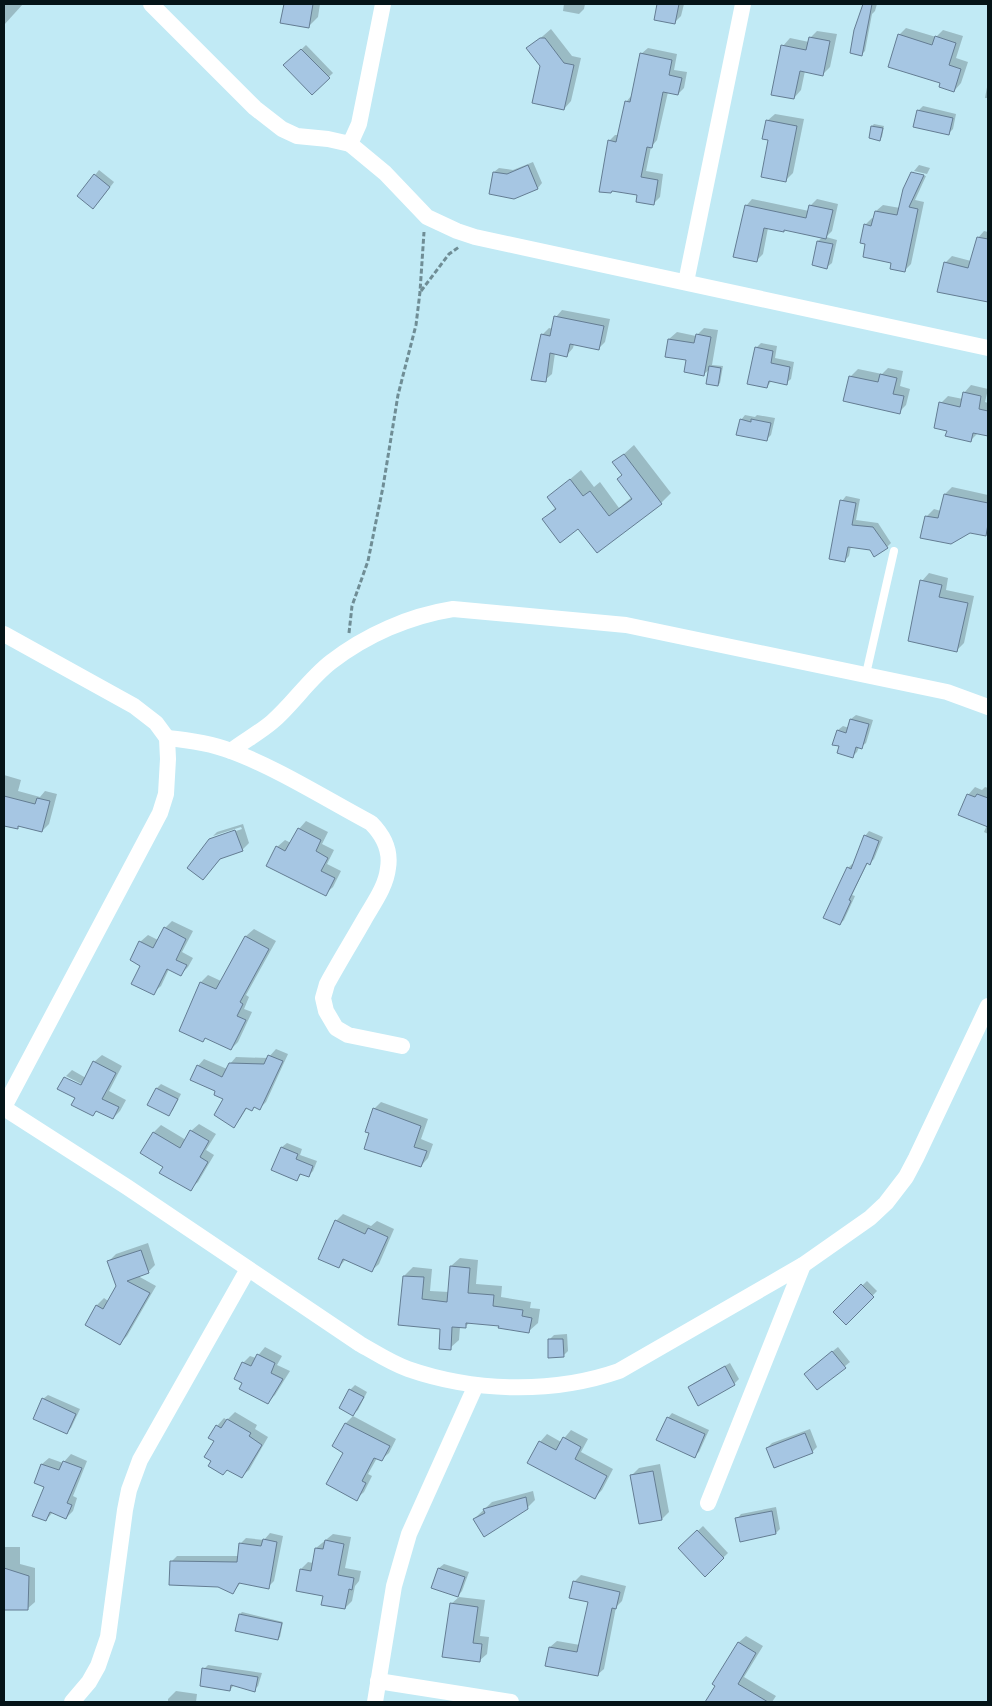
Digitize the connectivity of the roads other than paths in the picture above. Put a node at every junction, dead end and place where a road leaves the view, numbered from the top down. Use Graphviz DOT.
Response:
graph roads {
  1 [pos="151,4"];
  2 [pos="383,4"];
  3 [pos="743,4"];
  4 [pos="350,144"];
  5 [pos="686,282"];
  6 [pos="988,348"];
  7 [pos="894,551"];
  8 [pos="4,634"];
  9 [pos="866,674"];
  10 [pos="988,707"];
  11 [pos="167,738"];
  12 [pos="231,751"];
  13 [pos="988,1006"];
  14 [pos="402,1046"];
  15 [pos="4,1107"];
  16 [pos="803,1265"];
  17 [pos="248,1269"];
  18 [pos="476,1385"];
  19 [pos="708,1503"];
  20 [pos="378,1681"];
  21 [pos="72,1702"];
  22 [pos="375,1702"];
  23 [pos="511,1702"];
  1 -- 4 [label="street"];
  2 -- 4 [label="street"];
  3 -- 5 [label="street"];
  4 -- 5 [label="street"];
  5 -- 6 [label="street"];
  7 -- 9 [label="lane"];
  8 -- 11 [label="street"];
  9 -- 10 [label="street"];
  9 -- 12 [label="street"];
  11 -- 12 [label="street"];
  11 -- 15 [label="street"];
  12 -- 14 [label="street"];
  13 -- 16 [label="street"];
  15 -- 17 [label="street"];
  16 -- 18 [label="street"];
  16 -- 19 [label="street"];
  17 -- 18 [label="street"];
  17 -- 21 [label="street"];
  18 -- 20 [label="street"];
  20 -- 22 [label="street"];
  20 -- 23 [label="street"];
}
